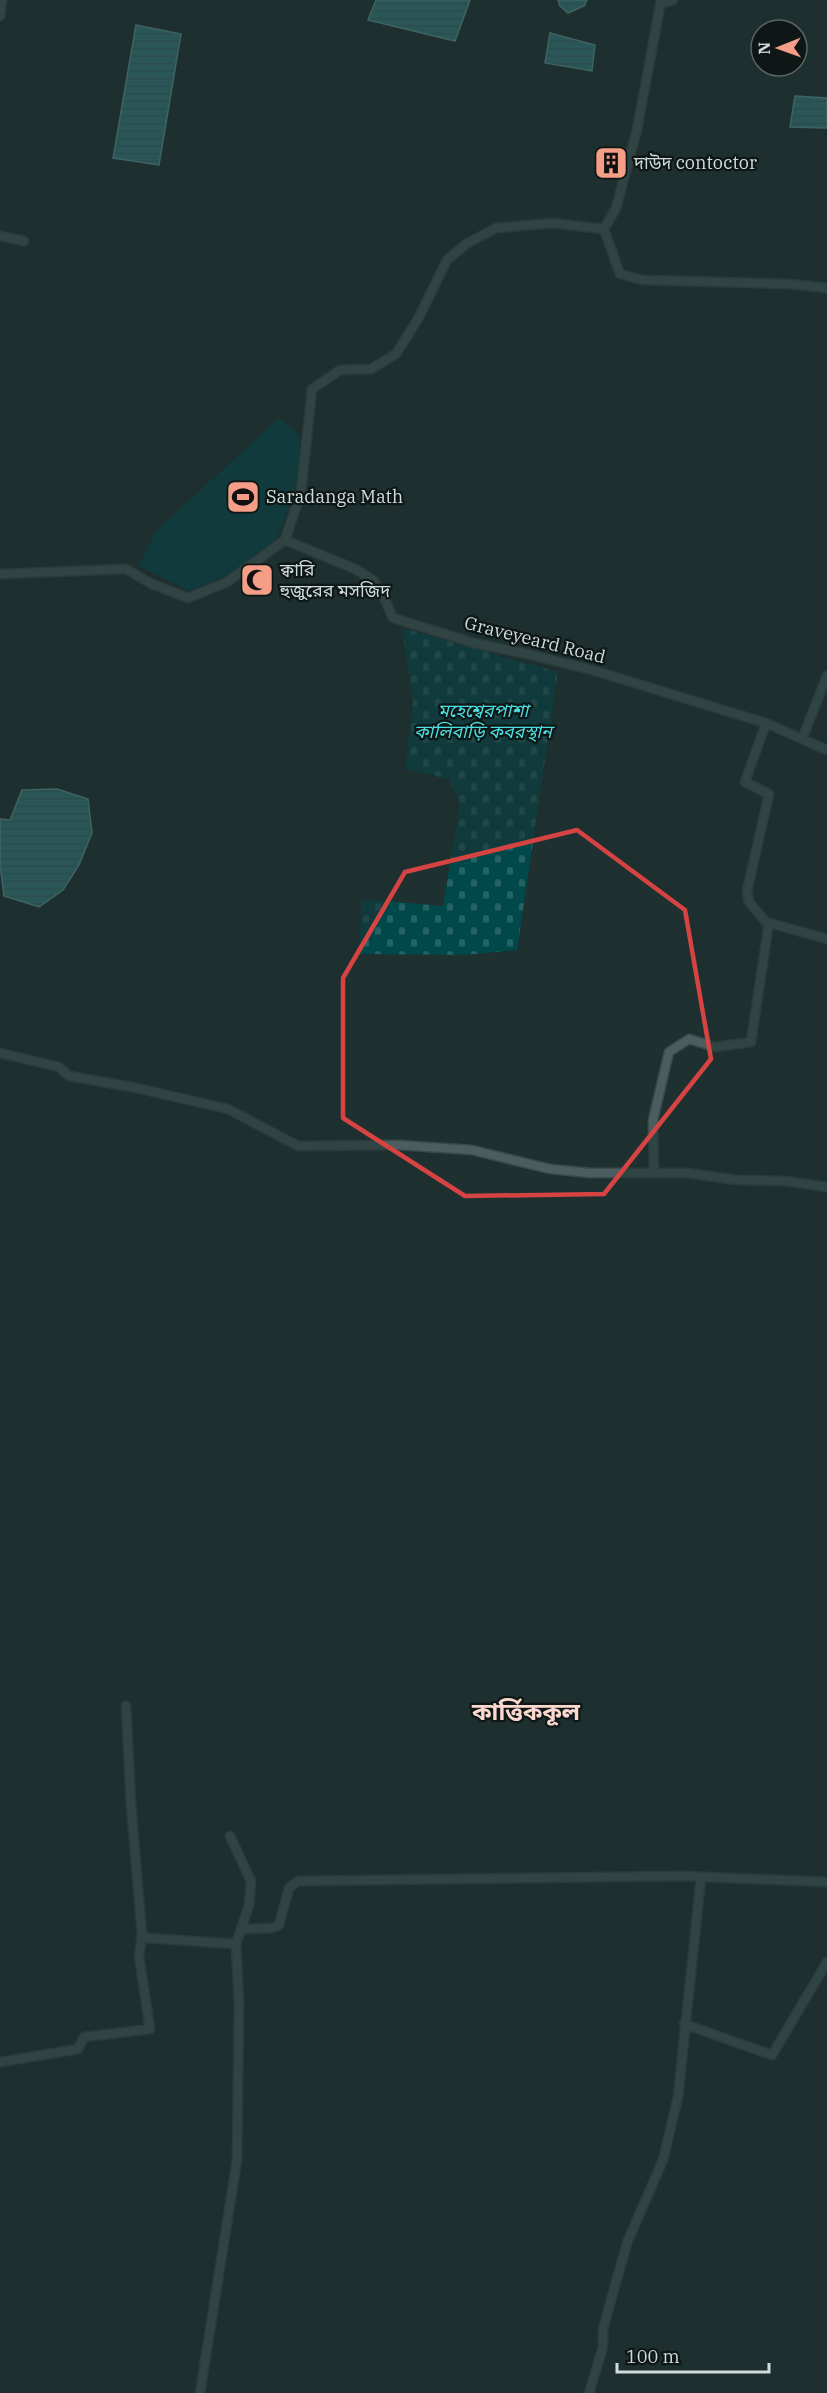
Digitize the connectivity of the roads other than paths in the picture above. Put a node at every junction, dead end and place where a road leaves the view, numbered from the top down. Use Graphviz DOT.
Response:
graph roads {
  1 [pos="673,0"];
  2 [pos="1,1"];
  3 [pos="661,2"];
  4 [pos="0,16"];
  5 [pos="604,229"];
  6 [pos="0,236"];
  7 [pos="24,241"];
  8 [pos="827,288"];
  9 [pos="285,540"];
  10 [pos="0,574"];
  11 [pos="827,676"];
  12 [pos="766,723"];
  13 [pos="802,739"];
  14 [pos="827,750"];
  15 [pos="768,929"];
  16 [pos="827,939"];
  17 [pos="0,1053"];
  18 [pos="654,1172"];
  19 [pos="827,1187"];
  20 [pos="126,1706"];
  21 [pos="230,1836"];
  22 [pos="701,1877"];
  23 [pos="827,1882"];
  24 [pos="241,1929"];
  25 [pos="142,1935"];
  26 [pos="236,1944"];
  27 [pos="827,1962"];
  28 [pos="684,2024"];
  29 [pos="0,2062"];
  30 [pos="200,2393"];
  31 [pos="589,2393"];
  1 -- 3 [label="street"];
  2 -- 4 [label="street"];
  3 -- 5 [label="street"];
  5 -- 8 [label="street"];
  5 -- 9 [label="street"];
  6 -- 7 [label="street"];
  9 -- 10 [label="street"];
  9 -- 12 [label="street, Graveyeard Road"];
  11 -- 13 [label="street"];
  12 -- 13 [label="street, Graveyeard Road"];
  12 -- 16 [label="street"];
  13 -- 14 [label="street, Graveyeard Road"];
  15 -- 18 [label="street"];
  17 -- 18 [label="street"];
  18 -- 19 [label="street"];
  20 -- 25 [label="street"];
  21 -- 24 [label="street"];
  22 -- 23 [label="street"];
  22 -- 24 [label="street"];
  22 -- 28 [label="street"];
  24 -- 26 [label="street"];
  25 -- 26 [label="street"];
  25 -- 29 [label="street"];
  26 -- 30 [label="street"];
  27 -- 28 [label="street"];
  28 -- 31 [label="street"];
}
